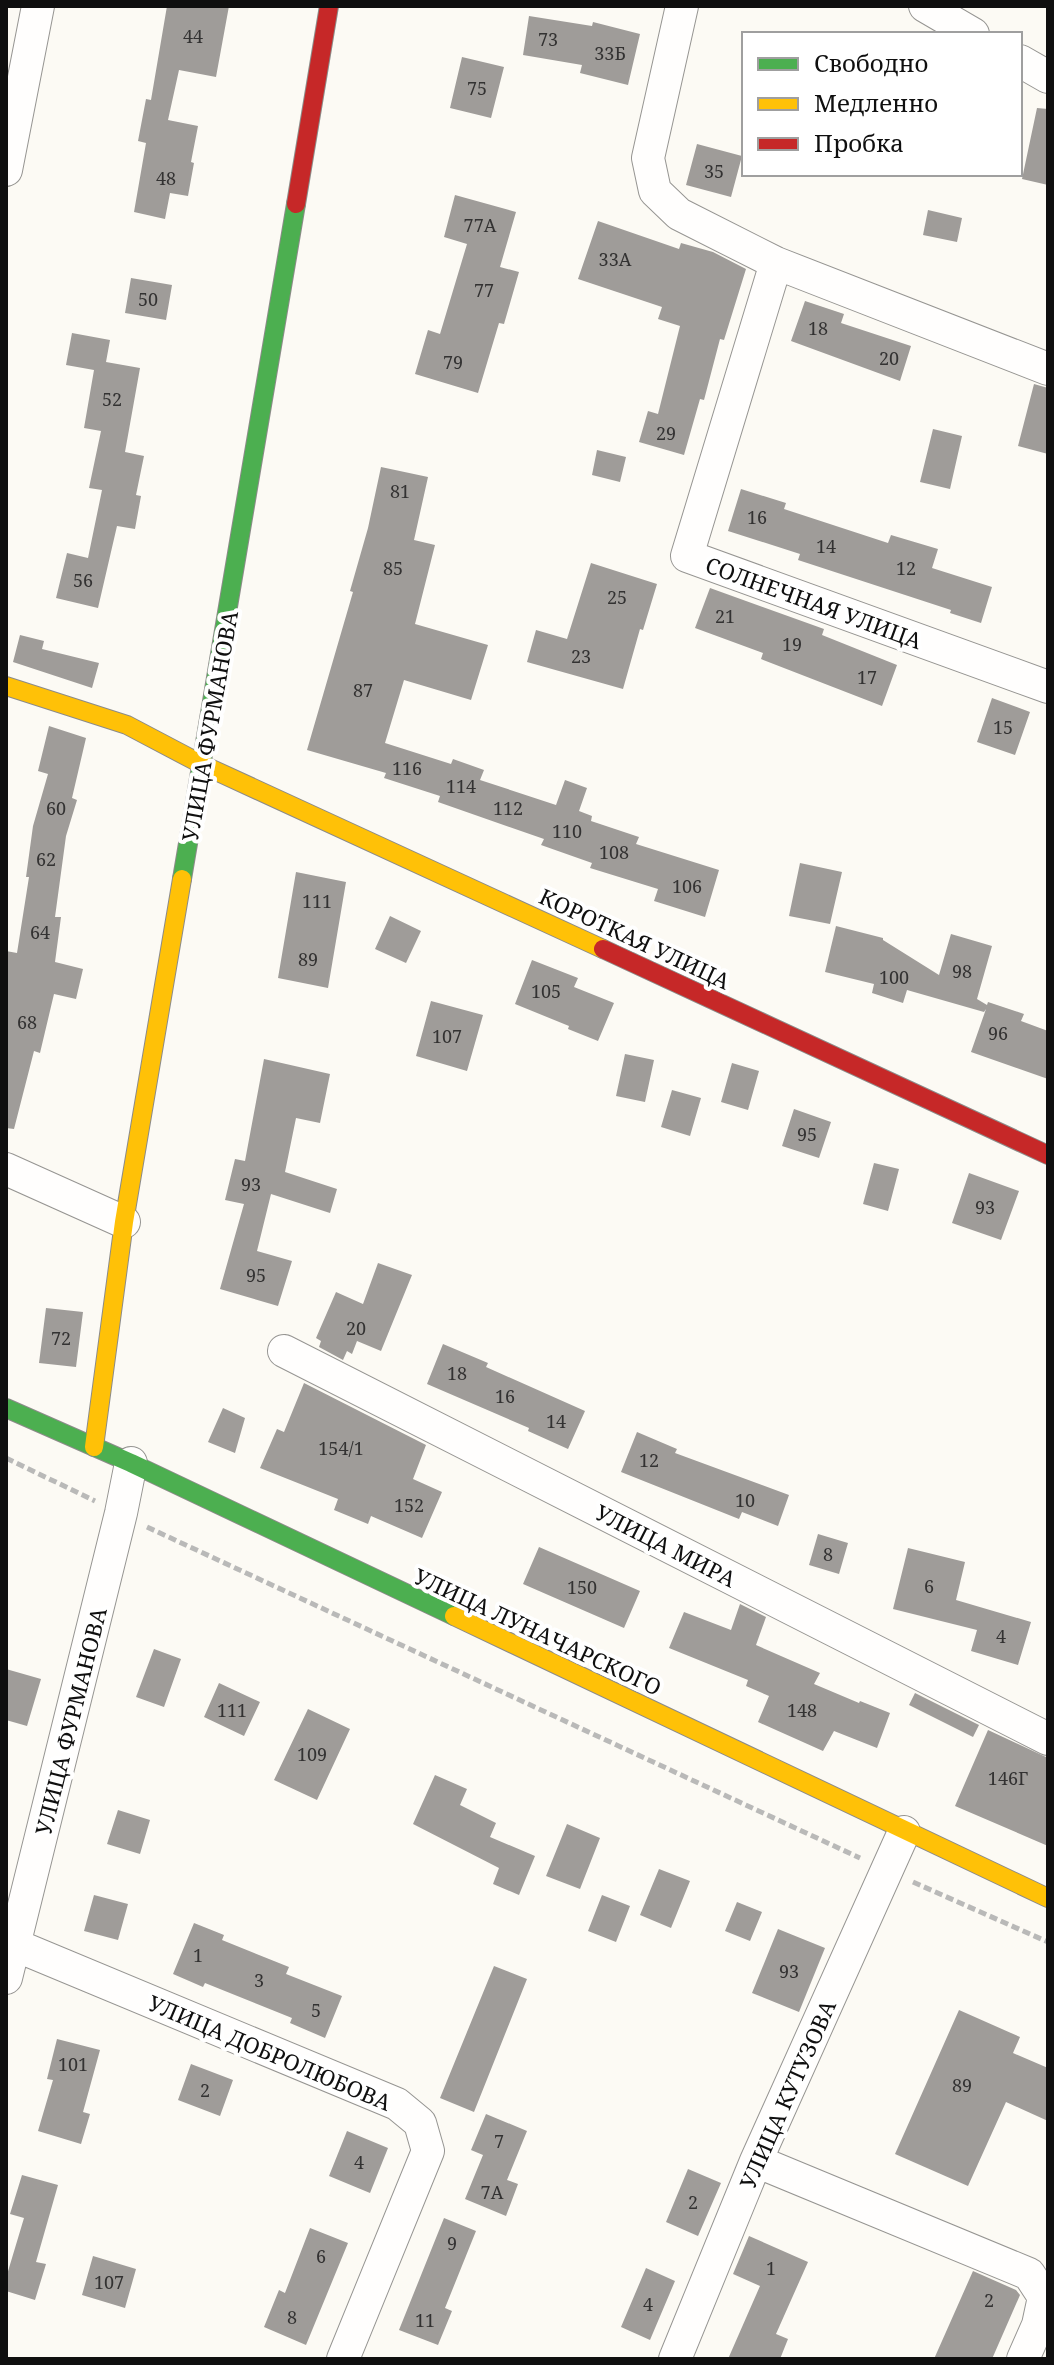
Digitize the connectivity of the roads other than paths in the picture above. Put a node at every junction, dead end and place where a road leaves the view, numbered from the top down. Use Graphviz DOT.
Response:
graph roads {
  1 [pos="38,6"];
  2 [pos="329,6"];
  3 [pos="682,6"];
  4 [pos="925,6"];
  5 [pos="970,32"];
  6 [pos="1022,62"];
  7 [pos="1048,77"];
  8 [pos="6,170"];
  9 [pos="776,263"];
  10 [pos="1048,369"];
  11 [pos="6,686"];
  12 [pos="1048,687"];
  13 [pos="203,765"];
  14 [pos="1048,1155"];
  15 [pos="6,1169"];
  16 [pos="124,1222"];
  17 [pos="284,1351"];
  18 [pos="6,1408"];
  19 [pos="94,1447"];
  20 [pos="131,1463"];
  21 [pos="1048,1739"];
  22 [pos="904,1832"];
  23 [pos="1048,1898"];
  24 [pos="15,1945"];
  25 [pos="6,1978"];
  26 [pos="756,2161"];
  27 [pos="343,2359"];
  28 [pos="675,2359"];
  29 [pos="1023,2359"];
  1 -- 8 [label="street"];
  2 -- 13 [label="street, УЛИЦА ФУРМАНОВА"];
  3 -- 9 [label="street"];
  4 -- 5 [label="street"];
  6 -- 7 [label="street"];
  9 -- 10 [label="street"];
  9 -- 12 [label="street, СОЛНЕЧНАЯ УЛИЦА"];
  11 -- 13 [label="street, КОРОТКАЯ УЛИЦА"];
  13 -- 14 [label="street, КОРОТКАЯ УЛИЦА"];
  13 -- 16 [label="street, УЛИЦА ФУРМАНОВА"];
  15 -- 16 [label="street"];
  16 -- 19 [label="street, УЛИЦА ФУРМАНОВА"];
  17 -- 21 [label="street, УЛИЦА МИРА"];
  18 -- 19 [label="street, УЛИЦА ЛУНАЧАРСКОГО"];
  19 -- 20 [label="street, УЛИЦА ЛУНАЧАРСКОГО"];
  20 -- 22 [label="street, УЛИЦА ЛУНАЧАРСКОГО"];
  20 -- 24 [label="street, УЛИЦА ФУРМАНОВА"];
  22 -- 23 [label="street, УЛИЦА ЛУНАЧАРСКОГО"];
  22 -- 26 [label="street, УЛИЦА КУТУЗОВА"];
  24 -- 25 [label="street, УЛИЦА ФУРМАНОВА"];
  24 -- 27 [label="street, УЛИЦА ДОБРОЛЮБОВА"];
  26 -- 28 [label="street, УЛИЦА КУТУЗОВА"];
  26 -- 29 [label="street"];
}
